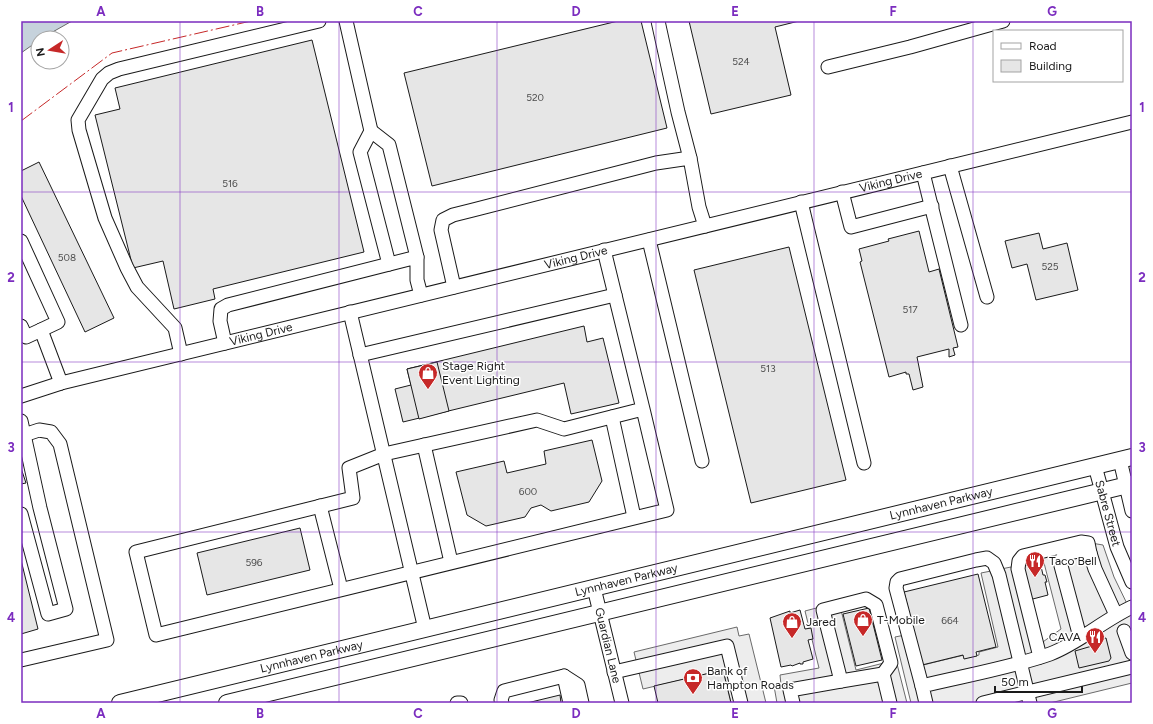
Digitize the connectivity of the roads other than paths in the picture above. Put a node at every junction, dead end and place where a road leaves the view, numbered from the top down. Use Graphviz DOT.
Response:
graph roads {
  1 [pos="319,21"];
  2 [pos="346,21"];
  3 [pos="658,21"];
  4 [pos="1003,21"];
  5 [pos="828,67"];
  6 [pos="1132,122"];
  7 [pos="372,131"];
  8 [pos="690,158"];
  9 [pos="950,166"];
  10 [pos="923,173"];
  11 [pos="842,192"];
  12 [pos="801,202"];
  13 [pos="932,206"];
  14 [pos="705,226"];
  15 [pos="648,240"];
  16 [pos="21,241"];
  17 [pos="604,250"];
  18 [pos="417,257"];
  19 [pos="389,264"];
  20 [pos="454,287"];
  21 [pos="421,295"];
  22 [pos="615,295"];
  23 [pos="987,297"];
  24 [pos="350,312"];
  25 [pos="961,325"];
  26 [pos="21,326"];
  27 [pos="41,330"];
  28 [pos="225,343"];
  29 [pos="181,354"];
  30 [pos="360,355"];
  31 [pos="61,383"];
  32 [pos="21,396"];
  33 [pos="643,409"];
  34 [pos="612,417"];
  35 [pos="21,421"];
  36 [pos="23,436"];
  37 [pos="424,445"];
  38 [pos="384,454"];
  39 [pos="1126,458"];
  40 [pos="702,461"];
  41 [pos="864,463"];
  42 [pos="1095,466"];
  43 [pos="1129,484"];
  44 [pos="1101,491"];
  45 [pos="320,506"];
  46 [pos="40,508"];
  47 [pos="1132,511"];
  48 [pos="21,514"];
  49 [pos="634,518"];
  50 [pos="1090,553"];
  51 [pos="451,562"];
  52 [pos="412,572"];
  53 [pos="1132,582"];
  54 [pos="594,588"];
  55 [pos="341,589"];
  56 [pos="1132,607"];
  57 [pos="600,612"];
  58 [pos="1116,614"];
  59 [pos="425,629"];
  60 [pos="1124,631"];
  61 [pos="1080,638"];
  62 [pos="1132,653"];
  63 [pos="1040,657"];
  64 [pos="21,660"];
  65 [pos="1020,663"];
  66 [pos="1132,667"];
  67 [pos="614,672"];
  68 [pos="883,674"];
  69 [pos="564,676"];
  70 [pos="841,681"];
  71 [pos="922,686"];
  72 [pos="503,697"];
  73 [pos="1029,698"];
  74 [pos="120,703"];
  75 [pos="227,703"];
  76 [pos="457,703"];
  77 [pos="461,703"];
  78 [pos="570,703"];
  79 [pos="582,703"];
  80 [pos="622,703"];
  81 [pos="741,703"];
  82 [pos="793,703"];
  83 [pos="890,703"];
  84 [pos="926,703"];
  85 [pos="983,703"];
  1 -- 29 [label="street"];
  2 -- 7 [label="street"];
  3 -- 8 [label="street"];
  4 -- 5 [label="street"];
  6 -- 9 [label="street, Viking Drive"];
  7 -- 18 [label="street"];
  7 -- 19 [label="street"];
  8 -- 14 [label="street"];
  8 -- 20 [label="street"];
  9 -- 10 [label="street, Viking Drive"];
  9 -- 23 [label="street"];
  10 -- 11 [label="street, Viking Drive"];
  10 -- 13 [label="street"];
  11 -- 12 [label="street, Viking Drive"];
  11 -- 13 [label="street"];
  12 -- 14 [label="street, Viking Drive"];
  12 -- 41 [label="street"];
  13 -- 25 [label="street"];
  14 -- 15 [label="street, Viking Drive"];
  15 -- 17 [label="street, Viking Drive"];
  15 -- 40 [label="street"];
  16 -- 27 [label="street"];
  17 -- 20 [label="street, Viking Drive"];
  17 -- 22 [label="street"];
  18 -- 19 [label="street"];
  18 -- 21 [label="street"];
  19 -- 28 [label="street"];
  20 -- 21 [label="street, Viking Drive"];
  21 -- 24 [label="street, Viking Drive"];
  22 -- 30 [label="street"];
  22 -- 33 [label="street"];
  24 -- 28 [label="street, Viking Drive"];
  24 -- 30 [label="street"];
  26 -- 27 [label="street"];
  27 -- 31 [label="street"];
  28 -- 29 [label="street, Viking Drive"];
  29 -- 31 [label="street, Viking Drive"];
  30 -- 38 [label="street"];
  31 -- 32 [label="street, Viking Drive"];
  33 -- 34 [label="street"];
  33 -- 49 [label="street"];
  34 -- 37 [label="street"];
  34 -- 49 [label="street"];
  35 -- 36 [label="street"];
  36 -- 46 [label="street"];
  36 -- 64 [label="street"];
  37 -- 38 [label="street"];
  37 -- 51 [label="street"];
  38 -- 45 [label="street"];
  38 -- 52 [label="street"];
  39 -- 42 [label="main road, Lynnhaven Parkway"];
  39 -- 43 [label="street, Sabre Street"];
  42 -- 44 [label="street, Sabre Street"];
  42 -- 54 [label="main road, Lynnhaven Parkway"];
  43 -- 44 [label="main road, Lynnhaven Parkway"];
  43 -- 47 [label="street, Sabre Street"];
  44 -- 53 [label="street, Sabre Street"];
  44 -- 57 [label="main road, Lynnhaven Parkway"];
  45 -- 55 [label="street"];
  45 -- 55 [label="street"];
  46 -- 48 [label="street"];
  46 -- 48 [label="street"];
  49 -- 51 [label="street"];
  50 -- 58 [label="street"];
  50 -- 61 [label="street"];
  50 -- 63 [label="street"];
  51 -- 52 [label="street"];
  52 -- 55 [label="street"];
  52 -- 59 [label="street"];
  54 -- 57 [label="street, Guardian Lane"];
  54 -- 59 [label="main road, Lynnhaven Parkway"];
  56 -- 58 [label="street"];
  57 -- 67 [label="street, Guardian Lane"];
  57 -- 75 [label="main road, Lynnhaven Parkway"];
  58 -- 61 [label="street"];
  59 -- 74 [label="main road, Lynnhaven Parkway"];
  60 -- 62 [label="street"];
  61 -- 63 [label="street"];
  63 -- 65 [label="street"];
  65 -- 71 [label="street"];
  65 -- 71 [label="street"];
  65 -- 73 [label="street"];
  66 -- 73 [label="street"];
  67 -- 80 [label="street, Guardian Lane"];
  67 -- 81 [label="street"];
  68 -- 70 [label="street"];
  68 -- 70 [label="street"];
  68 -- 83 [label="street"];
  69 -- 72 [label="street"];
  69 -- 78 [label="street"];
  69 -- 79 [label="street"];
  70 -- 82 [label="street"];
  71 -- 84 [label="street"];
  73 -- 85 [label="street"];
  76 -- 77 [label="street"];
}
